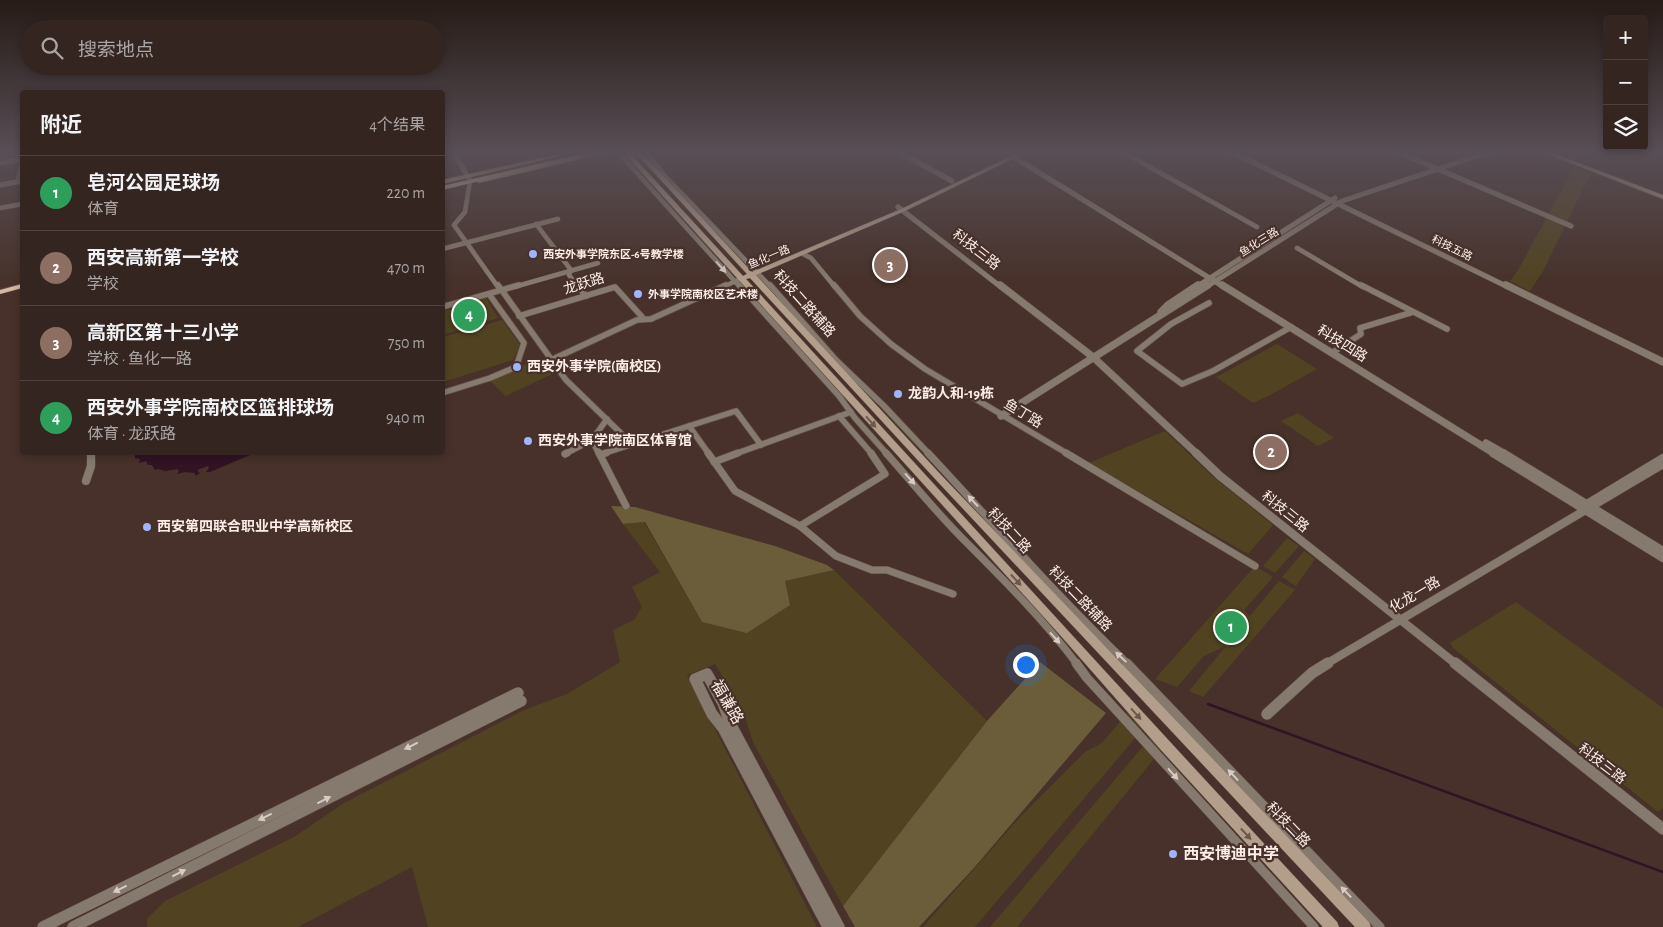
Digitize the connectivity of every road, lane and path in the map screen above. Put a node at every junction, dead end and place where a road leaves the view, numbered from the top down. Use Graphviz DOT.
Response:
graph roads {
  1 [pos="467,195"];
  2 [pos="658,195"];
  3 [pos="669,195"];
  4 [pos="677,195"];
  5 [pos="681,195"];
  6 [pos="925,195"];
  7 [pos="927,195"];
  8 [pos="1079,195"];
  9 [pos="1200,195"];
  10 [pos="1325,195"];
  11 [pos="1354,195"];
  12 [pos="1499,195"];
  13 [pos="1337,201"];
  14 [pos="20,204"];
  15 [pos="0,208"];
  16 [pos="901,208"];
  17 [pos="558,219"];
  18 [pos="1374,219"];
  19 [pos="536,224"];
  20 [pos="1571,226"];
  21 [pos="1256,227"];
  22 [pos="467,243"];
  23 [pos="445,248"];
  24 [pos="1297,248"];
  25 [pos="803,254"];
  26 [pos="598,263"];
  27 [pos="571,270"];
  28 [pos="748,275"];
  29 [pos="1214,278"];
  30 [pos="20,287"];
  31 [pos="20,291"];
  32 [pos="501,291"];
  33 [pos="0,292"];
  34 [pos="489,294"];
  35 [pos="0,296"];
  36 [pos="586,296"];
  37 [pos="1210,303"];
  38 [pos="445,306"];
  39 [pos="1410,313"];
  40 [pos="519,316"];
  41 [pos="644,319"];
  42 [pos="1291,327"];
  43 [pos="1447,329"];
  44 [pos="1335,351"];
  45 [pos="1093,357"];
  46 [pos="1663,357"];
  47 [pos="551,360"];
  48 [pos="1663,362"];
  49 [pos="445,392"];
  50 [pos="851,412"];
  51 [pos="839,416"];
  52 [pos="1000,416"];
  53 [pos="607,419"];
  54 [pos="689,426"];
  55 [pos="592,440"];
  56 [pos="632,444"];
  57 [pos="761,445"];
  58 [pos="565,454"];
  59 [pos="91,455"];
  60 [pos="600,455"];
  61 [pos="1663,458"];
  62 [pos="714,462"];
  63 [pos="1663,464"];
  64 [pos="86,481"];
  65 [pos="1558,490"];
  66 [pos="626,506"];
  67 [pos="1588,507"];
  68 [pos="800,526"];
  69 [pos="1632,535"];
  70 [pos="1663,551"];
  71 [pos="1663,558"];
  72 [pos="1255,566"];
  73 [pos="954,594"];
  74 [pos="1400,620"];
  75 [pos="1268,714"];
  76 [pos="1663,829"];
  77 [pos="43,927"];
  78 [pos="73,927"];
  79 [pos="828,927"];
  80 [pos="839,927"];
  81 [pos="1314,927"];
  82 [pos="1332,927"];
  83 [pos="1364,927"];
  84 [pos="1380,927"];
  1 -- 22 [label="street"];
  2 -- 28 [label="street, 科技二路辅路, one-way"];
  3 -- 28 [label="main road, 科技二路"];
  4 -- 28 [label="main road, 科技二路"];
  5 -- 28 [label="street, 科技二路辅路"];
  6 -- 16 [label="main road, 鱼化一路"];
  7 -- 16 [label="main road, 鱼化一路"];
  8 -- 29 [label="street, 科技四路"];
  9 -- 21 [label="street"];
  10 -- 13 [label="street, 科技五路"];
  11 -- 13 [label="street, 鱼化三路"];
  12 -- 20 [label="street"];
  13 -- 18 [label="street, 科技五路"];
  13 -- 29 [label="street, 鱼化三路"];
  14 -- 15 [label="street"];
  16 -- 25 [label="main road, 鱼化一路"];
  16 -- 28 [label="main road, 鱼化一路"];
  16 -- 45 [label="street, 科技三路"];
  17 -- 19 [label="street"];
  18 -- 46 [label="street, 科技五路"];
  18 -- 48 [label="street, 科技五路"];
  19 -- 22 [label="street"];
  19 -- 27 [label="street"];
  22 -- 23 [label="street"];
  22 -- 32 [label="street"];
  24 -- 39 [label="street"];
  25 -- 28 [label="main road, 鱼化一路"];
  25 -- 52 [label="street, 鱼丁路"];
  26 -- 27 [label="street"];
  27 -- 32 [label="street"];
  27 -- 36 [label="street"];
  28 -- 41 [label="street"];
  28 -- 50 [label="street, 科技二路辅路"];
  28 -- 82 [label="main road, 科技二路, one-way"];
  28 -- 83 [label="main road, 科技二路"];
  84 -- 28 [label="street, 科技二路辅路, one-way"];
  29 -- 42 [label="street, 科技四路"];
  29 -- 44 [label="street, 科技四路"];
  29 -- 45 [label="street, 鱼化三路"];
  30 -- 33 [label="main road"];
  31 -- 35 [label="main road"];
  32 -- 34 [label="street"];
  32 -- 40 [label="street"];
  34 -- 38 [label="street"];
  34 -- 49 [label="street"];
  36 -- 40 [label="street, 龙跃路"];
  36 -- 41 [label="street, 龙跃路"];
  37 -- 42 [label="street"];
  39 -- 43 [label="street"];
  39 -- 44 [label="street"];
  40 -- 47 [label="street"];
  41 -- 47 [label="street"];
  42 -- 65 [label="street, 科技四路"];
  44 -- 65 [label="street, 科技四路"];
  45 -- 52 [label="street, 鱼化三路"];
  45 -- 74 [label="street, 科技三路"];
  47 -- 53 [label="street"];
  50 -- 51 [label="street"];
  50 -- 81 [label="street, 科技二路辅路, one-way"];
  51 -- 57 [label="street"];
  51 -- 68 [label="street"];
  52 -- 72 [label="street, 鱼丁路"];
  53 -- 55 [label="street"];
  53 -- 56 [label="street"];
  54 -- 56 [label="street"];
  54 -- 57 [label="street"];
  54 -- 62 [label="street"];
  55 -- 58 [label="street"];
  55 -- 60 [label="street"];
  56 -- 60 [label="street"];
  57 -- 62 [label="street"];
  59 -- 64 [label="street"];
  60 -- 66 [label="street"];
  61 -- 67 [label="street, 化龙一路"];
  62 -- 68 [label="street"];
  63 -- 67 [label="street, 化龙一路"];
  65 -- 67 [label="street, 科技四路"];
  67 -- 69 [label="street, 科技四路"];
  67 -- 74 [label="street, 化龙一路"];
  68 -- 73 [label="street"];
  69 -- 70 [label="street, 科技四路"];
  69 -- 71 [label="street, 科技四路"];
  74 -- 75 [label="street, 化龙一路"];
  74 -- 76 [label="street, 科技三路"];
  78 -- 77 [label="street, one-way"];
  79 -- 80 [label="street, 福谦路"];
}
